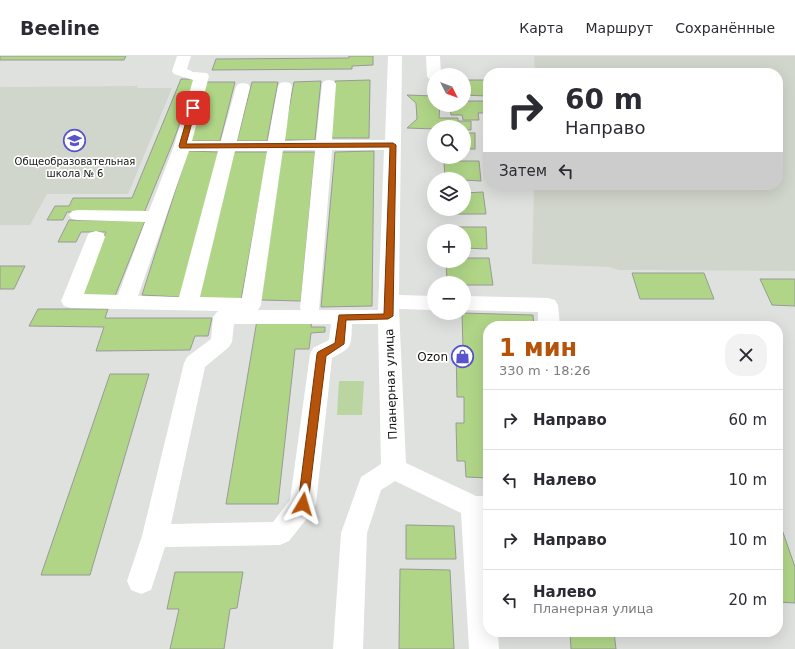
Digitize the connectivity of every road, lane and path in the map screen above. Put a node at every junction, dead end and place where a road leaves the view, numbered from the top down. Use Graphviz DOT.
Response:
graph roads {
  1 [pos="184,56"];
  2 [pos="396,56"];
  3 [pos="433,56"];
  4 [pos="433,68"];
  5 [pos="329,84"];
  6 [pos="285,86"];
  7 [pos="243,87"];
  8 [pos="393,145"];
  9 [pos="182,146"];
  10 [pos="228,146"];
  11 [pos="275,146"];
  12 [pos="324,146"];
  13 [pos="78,215"];
  14 [pos="157,217"];
  15 [pos="96,237"];
  16 [pos="126,301"];
  17 [pos="188,303"];
  18 [pos="471,303"];
  19 [pos="427,304"];
  20 [pos="251,305"];
  21 [pos="310,308"];
  22 [pos="389,309"];
  23 [pos="342,317"];
  24 [pos="549,321"];
  25 [pos="394,468"];
  26 [pos="481,507"];
  27 [pos="155,536"];
  28 [pos="141,581"];
  29 [pos="483,602"];
  30 [pos="484,637"];
  31 [pos="348,649"];
  32 [pos="484,649"];
  1 -- 9 [label="street"];
  2 -- 8 [label="street, Планерная улица"];
  3 -- 4 [label="street"];
  5 -- 12 [label="street"];
  6 -- 11 [label="street"];
  7 -- 10 [label="street"];
  8 -- 12 [label="street"];
  8 -- 22 [label="street, Планерная улица"];
  9 -- 10 [label="street"];
  9 -- 14 [label="street"];
  10 -- 11 [label="street"];
  10 -- 17 [label="street"];
  11 -- 12 [label="street"];
  11 -- 20 [label="street"];
  12 -- 21 [label="street"];
  13 -- 14 [label="street"];
  14 -- 16 [label="street"];
  15 -- 16 [label="street"];
  16 -- 17 [label="street"];
  17 -- 20 [label="street"];
  18 -- 24 [label="street"];
  19 -- 22 [label="street"];
  20 -- 21 [label="street"];
  21 -- 22 [label="street"];
  22 -- 23 [label="street"];
  22 -- 25 [label="street, Планерная улица"];
  23 -- 27 [label="street"];
  23 -- 27 [label="street"];
  25 -- 26 [label="street"];
  25 -- 31 [label="street"];
  26 -- 29 [label="street"];
  27 -- 28 [label="street"];
  30 -- 32 [label="street"];
}
